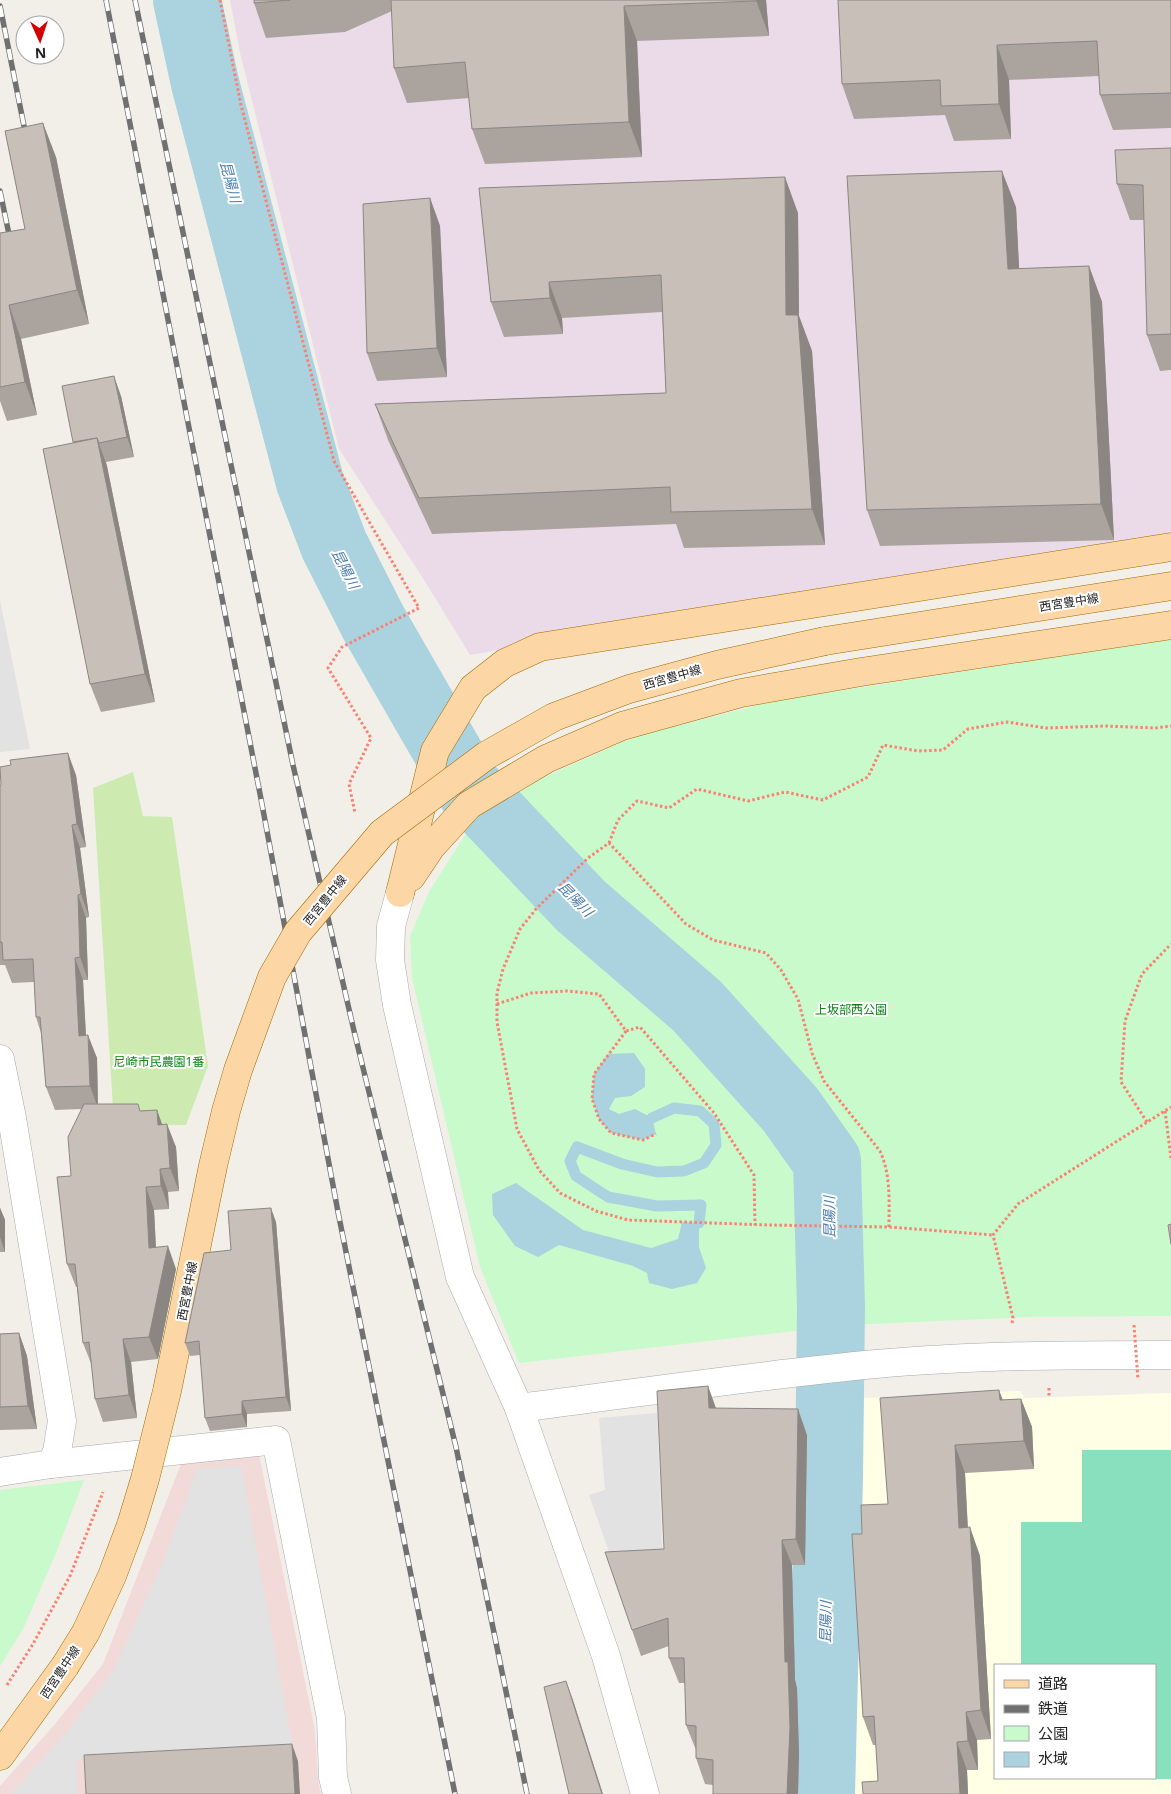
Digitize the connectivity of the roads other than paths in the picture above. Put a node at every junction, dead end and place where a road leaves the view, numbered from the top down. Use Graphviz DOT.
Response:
graph roads {
  1 [pos="1171,547"];
  2 [pos="1171,586"];
  3 [pos="1171,624"];
  4 [pos="400,893"];
  5 [pos="0,1059"];
  6 [pos="6,1118"];
  7 [pos="1171,1355"];
  8 [pos="520,1408"];
  9 [pos="51,1464"];
  10 [pos="0,1472"];
  11 [pos="0,1756"];
  12 [pos="336,1794"];
  13 [pos="645,1794"];
  1 -- 4 [label="main road"];
  2 -- 11 [label="main road, 西宮豊中線, bridge"];
  3 -- 4 [label="main road"];
  4 -- 8 [label="street"];
  5 -- 6 [label="street"];
  6 -- 9 [label="street"];
  7 -- 8 [label="street"];
  8 -- 13 [label="street"];
  9 -- 10 [label="street"];
  9 -- 12 [label="street"];
}
